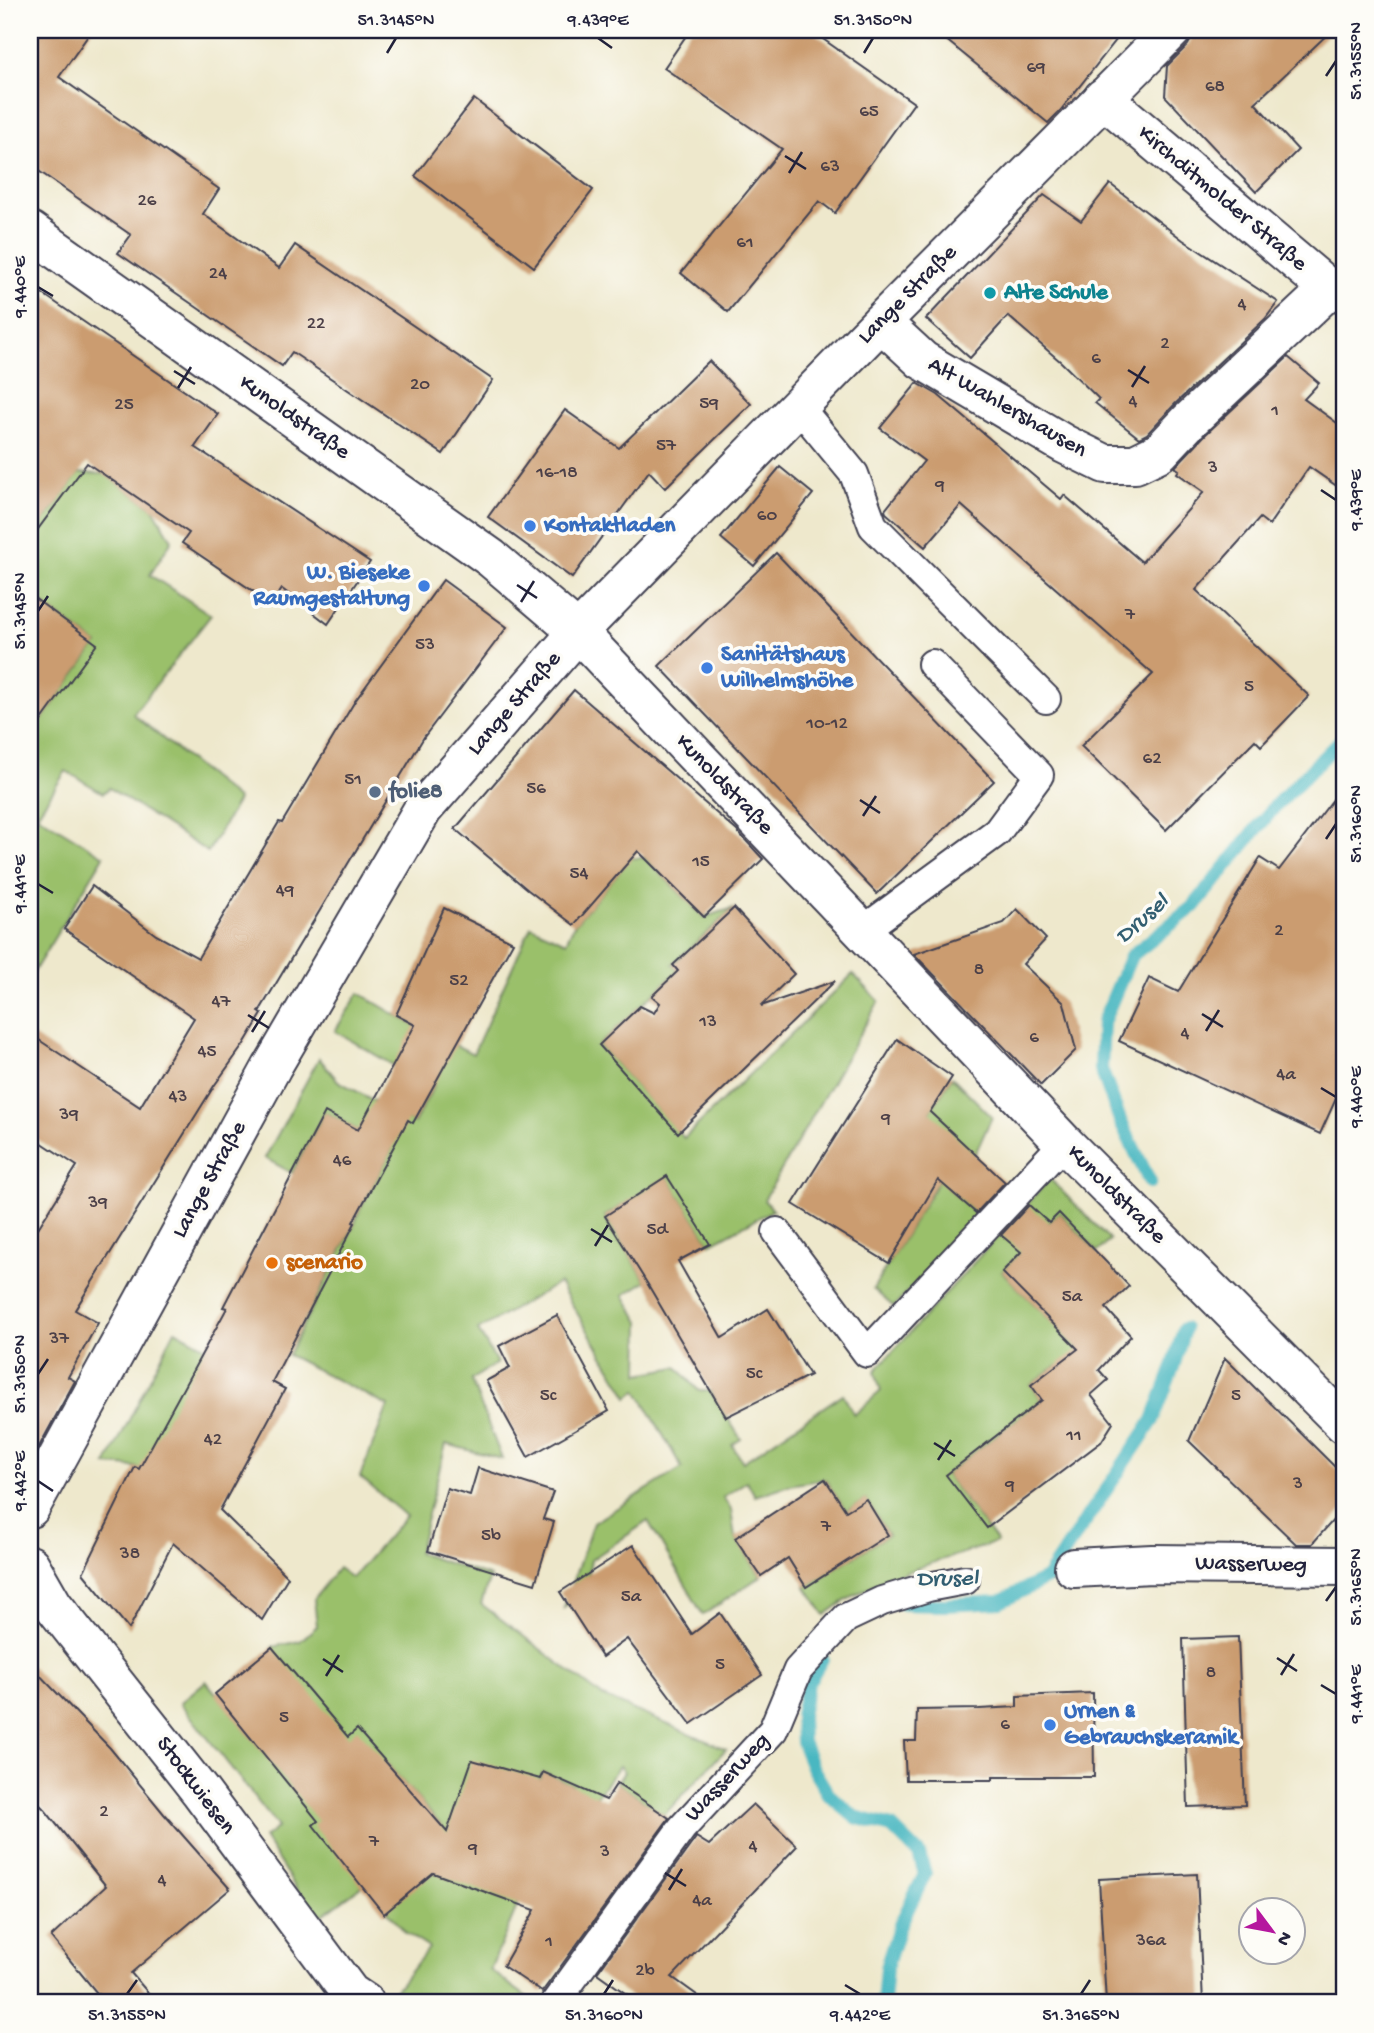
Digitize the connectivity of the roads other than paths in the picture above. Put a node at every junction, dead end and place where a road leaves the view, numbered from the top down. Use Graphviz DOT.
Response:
graph roads {
  1 [pos="1172,30"];
  2 [pos="1103,98"];
  3 [pos="30,231"];
  4 [pos="1337,291"];
  5 [pos="881,322"];
  6 [pos="798,407"];
  7 [pos="578,632"];
  8 [pos="932,664"];
  9 [pos="1046,699"];
  10 [pos="862,931"];
  11 [pos="1064,1143"];
  12 [pos="777,1232"];
  13 [pos="1344,1424"];
  14 [pos="30,1508"];
  15 [pos="30,1566"];
  16 [pos="1344,1566"];
  17 [pos="1074,1568"];
  18 [pos="965,1580"];
  19 [pos="365,2003"];
  20 [pos="557,2003"];
  1 -- 2 [label="street, Lange Straße"];
  2 -- 4 [label="street, Kirchditmolder Straße"];
  2 -- 5 [label="street, Lange Straße"];
  3 -- 7 [label="street, Kunoldstraße"];
  4 -- 5 [label="street, Alt Wahlershausen"];
  5 -- 6 [label="street, Lange Straße"];
  6 -- 7 [label="street, Lange Straße"];
  6 -- 9 [label="lane"];
  7 -- 10 [label="street, Kunoldstraße"];
  7 -- 14 [label="street, Lange Straße"];
  8 -- 10 [label="lane"];
  10 -- 11 [label="street, Kunoldstraße"];
  11 -- 12 [label="lane"];
  11 -- 13 [label="street, Kunoldstraße"];
  15 -- 19 [label="street, Stockwiesen"];
  16 -- 17 [label="street, Wasserweg"];
  18 -- 20 [label="lane, Wasserweg"];
}
